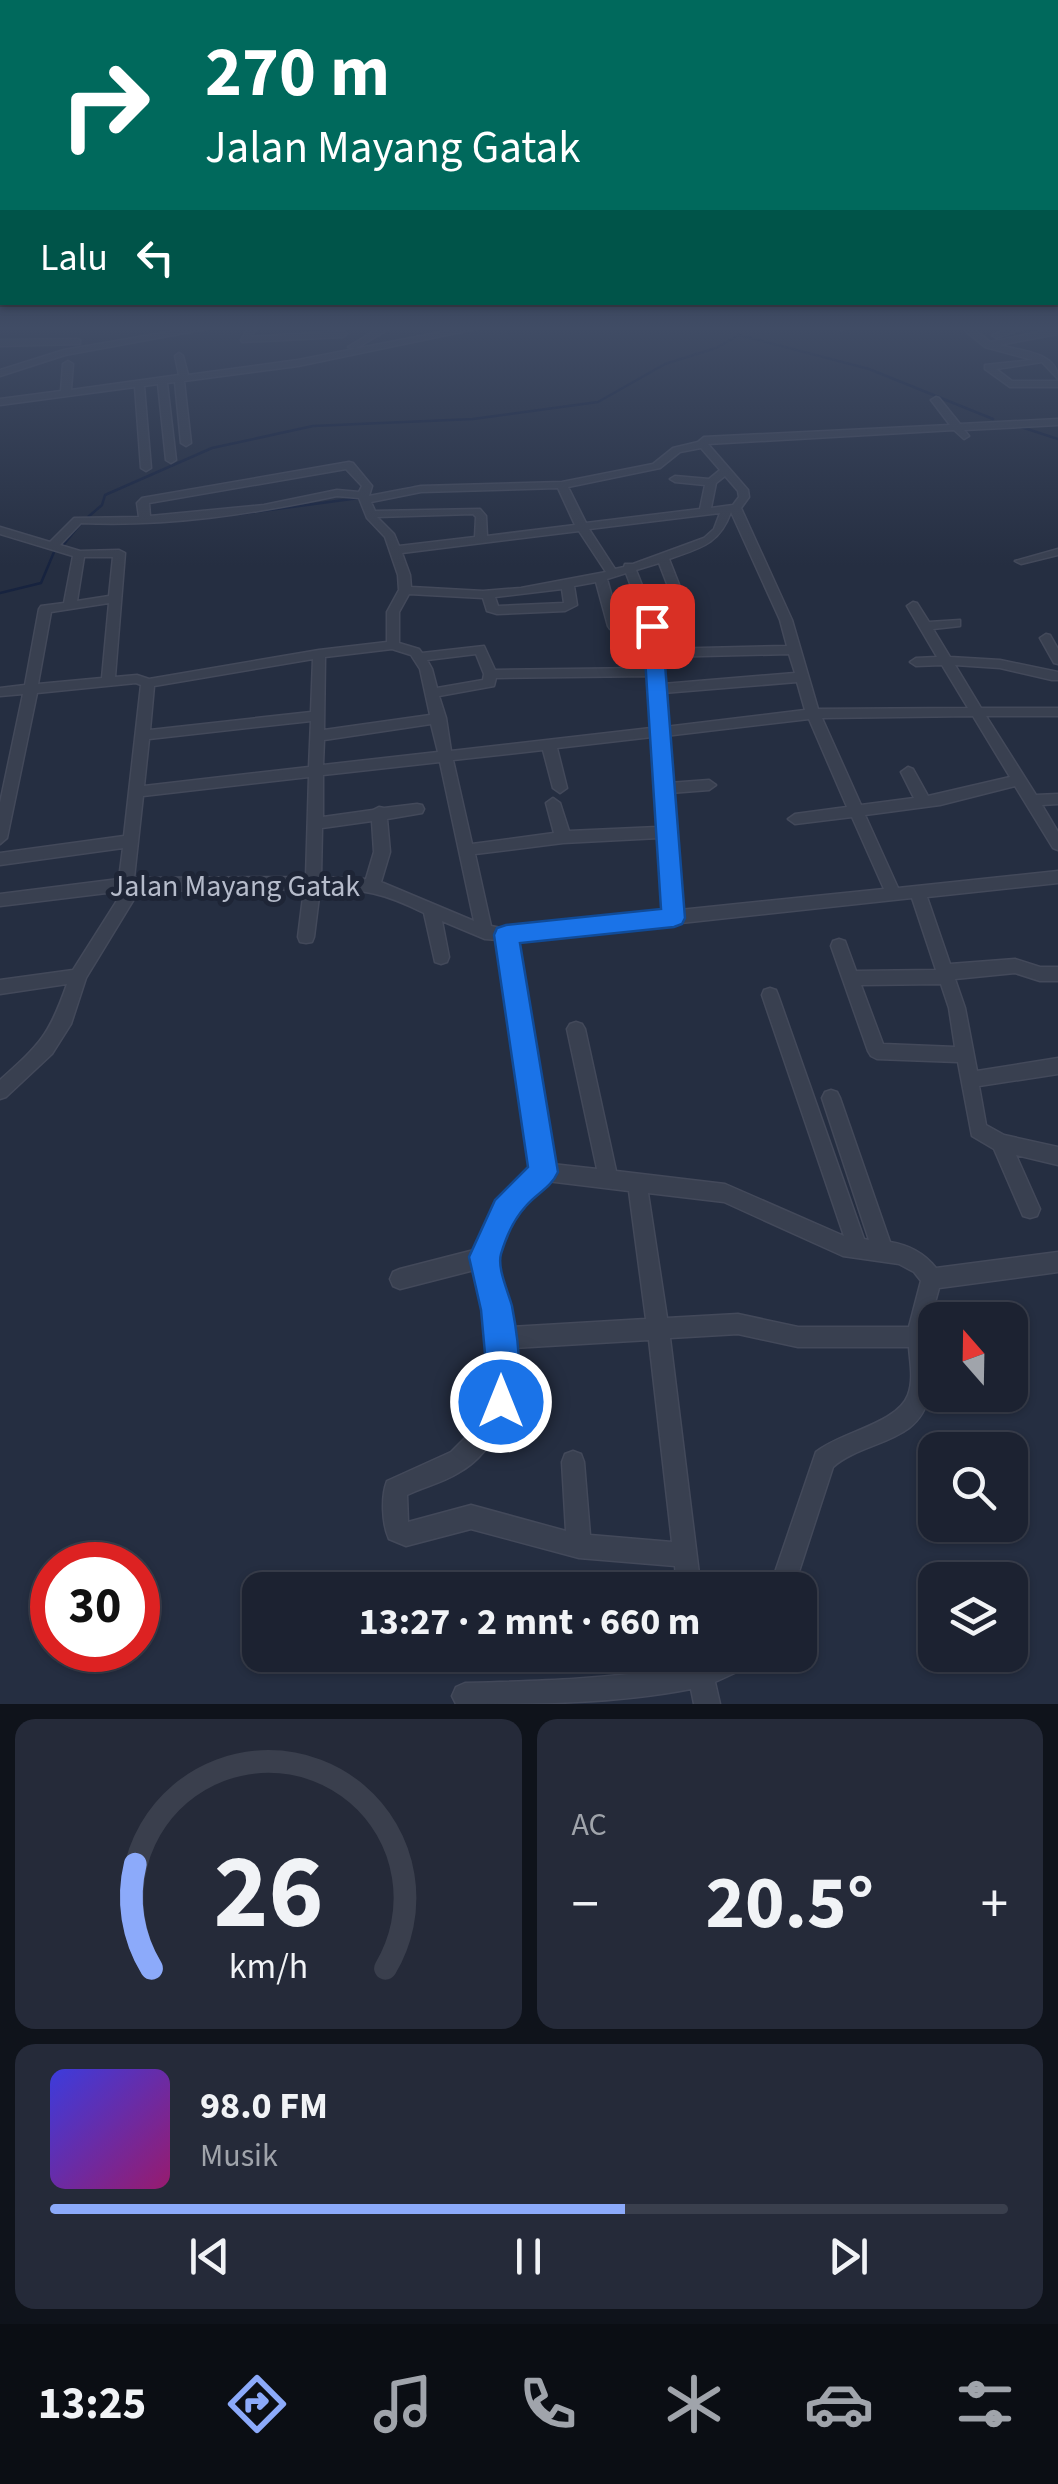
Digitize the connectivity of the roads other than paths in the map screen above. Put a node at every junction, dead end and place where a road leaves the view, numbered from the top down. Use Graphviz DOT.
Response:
graph roads {
  1 [pos="141,407"];
  2 [pos="165,407"];
  3 [pos="184,407"];
  4 [pos="941,407"];
  5 [pos="946,407"];
  6 [pos="1058,422"];
  7 [pos="979,423"];
  8 [pos="954,424"];
  9 [pos="964,436"];
  10 [pos="186,443"];
  11 [pos="702,443"];
  12 [pos="170,460"];
  13 [pos="146,468"];
  14 [pos="726,470"];
  15 [pos="298,476"];
  16 [pos="676,478"];
  17 [pos="710,482"];
  18 [pos="562,485"];
  19 [pos="365,497"];
  20 [pos="310,498"];
  21 [pos="731,509"];
  22 [pos="705,512"];
  23 [pos="370,514"];
  24 [pos="145,520"];
  25 [pos="582,527"];
  26 [pos="0,530"];
  27 [pos="481,540"];
  28 [pos="52,546"];
  29 [pos="397,550"];
  30 [pos="1058,552"];
  31 [pos="79,554"];
  32 [pos="662,556"];
  33 [pos="1021,561"];
  34 [pos="629,566"];
  35 [pos="605,574"];
  36 [pos="568,587"];
  37 [pos="405,590"];
  38 [pos="488,594"];
  39 [pos="115,599"];
  40 [pos="70,605"];
  41 [pos="913,606"];
  42 [pos="687,620"];
  43 [pos="956,623"];
  44 [pos="614,626"];
  45 [pos="926,626"];
  46 [pos="1046,638"];
  47 [pos="392,645"];
  48 [pos="795,650"];
  49 [pos="655,653"];
  50 [pos="320,654"];
  51 [pos="422,657"];
  52 [pos="948,660"];
  53 [pos="1058,660"];
  54 [pos="916,662"];
  55 [pos="656,672"];
  56 [pos="490,674"];
  57 [pos="802,676"];
  58 [pos="1058,676"];
  59 [pos="108,682"];
  60 [pos="148,683"];
  61 [pos="31,689"];
  62 [pos="656,689"];
  63 [pos="0,692"];
  64 [pos="432,693"];
  65 [pos="976,712"];
  66 [pos="1058,712"];
  67 [pos="813,714"];
  68 [pos="317,716"];
  69 [pos="439,718"];
  70 [pos="658,732"];
  71 [pos="144,735"];
  72 [pos="317,736"];
  73 [pos="549,745"];
  74 [pos="447,756"];
  75 [pos="315,772"];
  76 [pos="908,772"];
  77 [pos="1018,780"];
  78 [pos="6,786"];
  79 [pos="710,786"];
  80 [pos="664,789"];
  81 [pos="136,792"];
  82 [pos="1058,799"];
  83 [pos="1031,801"];
  84 [pos="924,803"];
  85 [pos="418,809"];
  86 [pos="379,812"];
  87 [pos="856,812"];
  88 [pos="795,818"];
  89 [pos="314,824"];
  90 [pos="667,832"];
  91 [pos="564,836"];
  92 [pos="0,838"];
  93 [pos="130,841"];
  94 [pos="1058,844"];
  95 [pos="466,850"];
  96 [pos="0,859"];
  97 [pos="1058,877"];
  98 [pos="311,882"];
  99 [pos="130,884"];
  100 [pos="372,885"];
  101 [pos="918,893"];
  102 [pos="894,894"];
  103 [pos="0,900"];
  104 [pos="432,912"];
  105 [pos="674,918"];
  106 [pos="485,932"];
  107 [pos="506,935"];
  108 [pos="306,937"];
  109 [pos="839,946"];
  110 [pos="441,958"];
  111 [pos="948,974"];
  112 [pos="1058,974"];
  113 [pos="78,976"];
  114 [pos="850,978"];
  115 [pos="0,987"];
  116 [pos="770,995"];
  117 [pos="576,1028"];
  118 [pos="963,1055"];
  119 [pos="1058,1066"];
  120 [pos="968,1080"];
  121 [pos="0,1091"];
  122 [pos="831,1098"];
  123 [pos="1002,1142"];
  124 [pos="1058,1156"];
  125 [pos="544,1172"];
  126 [pos="608,1177"];
  127 [pos="638,1182"];
  128 [pos="862,1189"];
  129 [pos="835,1191"];
  130 [pos="1030,1208"];
  131 [pos="882,1249"];
  132 [pos="858,1250"];
  133 [pos="1058,1262"];
  134 [pos="487,1265"];
  135 [pos="400,1279"];
  136 [pos="932,1279"];
  137 [pos="927,1302"];
  138 [pos="659,1332"];
  139 [pos="500,1338"];
  140 [pos="918,1338"];
  141 [pos="918,1398"];
  142 [pos="572,1462"];
  143 [pos="579,1546"];
  144 [pos="686,1555"];
  145 [pos="687,1572"];
  146 [pos="787,1572"];
  147 [pos="670,1672"];
  148 [pos="700,1672"];
  149 [pos="465,1696"];
  150 [pos="541,1699"];
  151 [pos="707,1704"];
  1 -- 13 [label="street"];
  2 -- 12 [label="street"];
  3 -- 10 [label="street"];
  4 -- 8 [label="street"];
  5 -- 7 [label="street"];
  6 -- 7 [label="street"];
  7 -- 8 [label="street"];
  8 -- 9 [label="street"];
  8 -- 11 [label="street"];
  11 -- 14 [label="street"];
  11 -- 18 [label="street"];
  14 -- 17 [label="street"];
  14 -- 21 [label="street"];
  15 -- 19 [label="street"];
  15 -- 20 [label="street"];
  15 -- 24 [label="street"];
  16 -- 17 [label="street"];
  17 -- 22 [label="street"];
  18 -- 19 [label="street"];
  18 -- 25 [label="street"];
  19 -- 20 [label="street"];
  19 -- 23 [label="street"];
  20 -- 24 [label="street"];
  21 -- 22 [label="street"];
  21 -- 32 [label="street"];
  21 -- 48 [label="street"];
  22 -- 25 [label="street"];
  23 -- 27 [label="street"];
  23 -- 29 [label="street"];
  24 -- 28 [label="street"];
  25 -- 27 [label="street"];
  25 -- 35 [label="street"];
  26 -- 28 [label="street"];
  27 -- 29 [label="street"];
  28 -- 31 [label="street"];
  29 -- 37 [label="street"];
  30 -- 33 [label="street"];
  31 -- 39 [label="street"];
  31 -- 40 [label="street"];
  32 -- 34 [label="street"];
  32 -- 42 [label="street"];
  34 -- 35 [label="street"];
  34 -- 49 [label="street"];
  35 -- 36 [label="street"];
  35 -- 44 [label="street"];
  36 -- 38 [label="street"];
  36 -- 38 [label="street"];
  37 -- 38 [label="street"];
  37 -- 47 [label="street"];
  39 -- 40 [label="street"];
  39 -- 59 [label="street"];
  40 -- 61 [label="street"];
  41 -- 45 [label="street"];
  43 -- 45 [label="street"];
  45 -- 52 [label="street"];
  46 -- 53 [label="street"];
  47 -- 50 [label="street"];
  47 -- 51 [label="street"];
  48 -- 49 [label="street"];
  48 -- 57 [label="street"];
  49 -- 55 [label="street"];
  50 -- 60 [label="street"];
  50 -- 68 [label="street"];
  51 -- 56 [label="street"];
  51 -- 64 [label="street"];
  52 -- 54 [label="street"];
  52 -- 58 [label="street"];
  52 -- 65 [label="street"];
  55 -- 56 [label="street"];
  55 -- 62 [label="street"];
  56 -- 64 [label="street"];
  57 -- 62 [label="street"];
  57 -- 67 [label="street"];
  59 -- 60 [label="street"];
  59 -- 61 [label="street"];
  60 -- 71 [label="street"];
  61 -- 63 [label="street"];
  61 -- 78 [label="street"];
  62 -- 70 [label="street"];
  64 -- 69 [label="street"];
  65 -- 66 [label="street"];
  65 -- 67 [label="street"];
  65 -- 77 [label="street"];
  67 -- 70 [label="street"];
  67 -- 87 [label="street"];
  68 -- 71 [label="street"];
  68 -- 72 [label="street"];
  69 -- 72 [label="street"];
  69 -- 74 [label="street"];
  70 -- 73 [label="street"];
  70 -- 80 [label="street"];
  71 -- 81 [label="street"];
  72 -- 75 [label="street"];
  73 -- 74 [label="street"];
  73 -- 91 [label="street"];
  74 -- 75 [label="street"];
  74 -- 95 [label="street"];
  75 -- 81 [label="street"];
  75 -- 89 [label="street"];
  76 -- 84 [label="street"];
  77 -- 83 [label="street"];
  77 -- 84 [label="street"];
  78 -- 92 [label="street"];
  79 -- 80 [label="street"];
  80 -- 90 [label="street"];
  81 -- 93 [label="street"];
  82 -- 83 [label="street"];
  83 -- 94 [label="street"];
  84 -- 87 [label="street"];
  85 -- 86 [label="street"];
  86 -- 89 [label="street"];
  86 -- 100 [label="street"];
  87 -- 88 [label="street"];
  87 -- 102 [label="street"];
  89 -- 98 [label="street"];
  90 -- 91 [label="street"];
  90 -- 105 [label="street"];
  91 -- 95 [label="street"];
  93 -- 96 [label="street"];
  93 -- 99 [label="street"];
  95 -- 106 [label="street"];
  97 -- 101 [label="street, Jalan Mayang Gatak"];
  98 -- 99 [label="street, Jalan Mayang Gatak"];
  98 -- 100 [label="street, Jalan Mayang Gatak"];
  98 -- 108 [label="street"];
  99 -- 103 [label="street, Jalan Mayang Gatak"];
  99 -- 113 [label="street"];
  100 -- 104 [label="street, Jalan Mayang Gatak"];
  101 -- 102 [label="street, Jalan Mayang Gatak"];
  101 -- 111 [label="street"];
  102 -- 105 [label="street, Jalan Mayang Gatak"];
  104 -- 106 [label="street, Jalan Mayang Gatak"];
  104 -- 110 [label="street"];
  105 -- 107 [label="street, Jalan Mayang Gatak"];
  106 -- 107 [label="street, Jalan Mayang Gatak"];
  107 -- 125 [label="street"];
  109 -- 114 [label="street"];
  111 -- 112 [label="street"];
  111 -- 114 [label="street"];
  111 -- 118 [label="street"];
  113 -- 115 [label="street"];
  113 -- 121 [label="street"];
  114 -- 118 [label="street"];
  116 -- 129 [label="street"];
  117 -- 126 [label="street"];
  118 -- 120 [label="street"];
  119 -- 120 [label="street"];
  120 -- 123 [label="street"];
  122 -- 128 [label="street"];
  123 -- 124 [label="street"];
  123 -- 130 [label="street"];
  125 -- 126 [label="street"];
  125 -- 134 [label="street"];
  126 -- 127 [label="street"];
  127 -- 132 [label="street"];
  127 -- 138 [label="street"];
  128 -- 129 [label="street"];
  128 -- 131 [label="street"];
  129 -- 132 [label="street"];
  131 -- 132 [label="street"];
  131 -- 136 [label="street"];
  133 -- 136 [label="street"];
  134 -- 135 [label="street"];
  134 -- 139 [label="street"];
  136 -- 137 [label="street"];
  138 -- 139 [label="street"];
  138 -- 140 [label="street"];
  138 -- 144 [label="street"];
  139 -- 143 [label="street"];
  141 -- 146 [label="street"];
  142 -- 143 [label="street"];
  143 -- 144 [label="street"];
  144 -- 145 [label="street"];
  147 -- 150 [label="street"];
  148 -- 151 [label="street"];
  149 -- 150 [label="street"];
}
